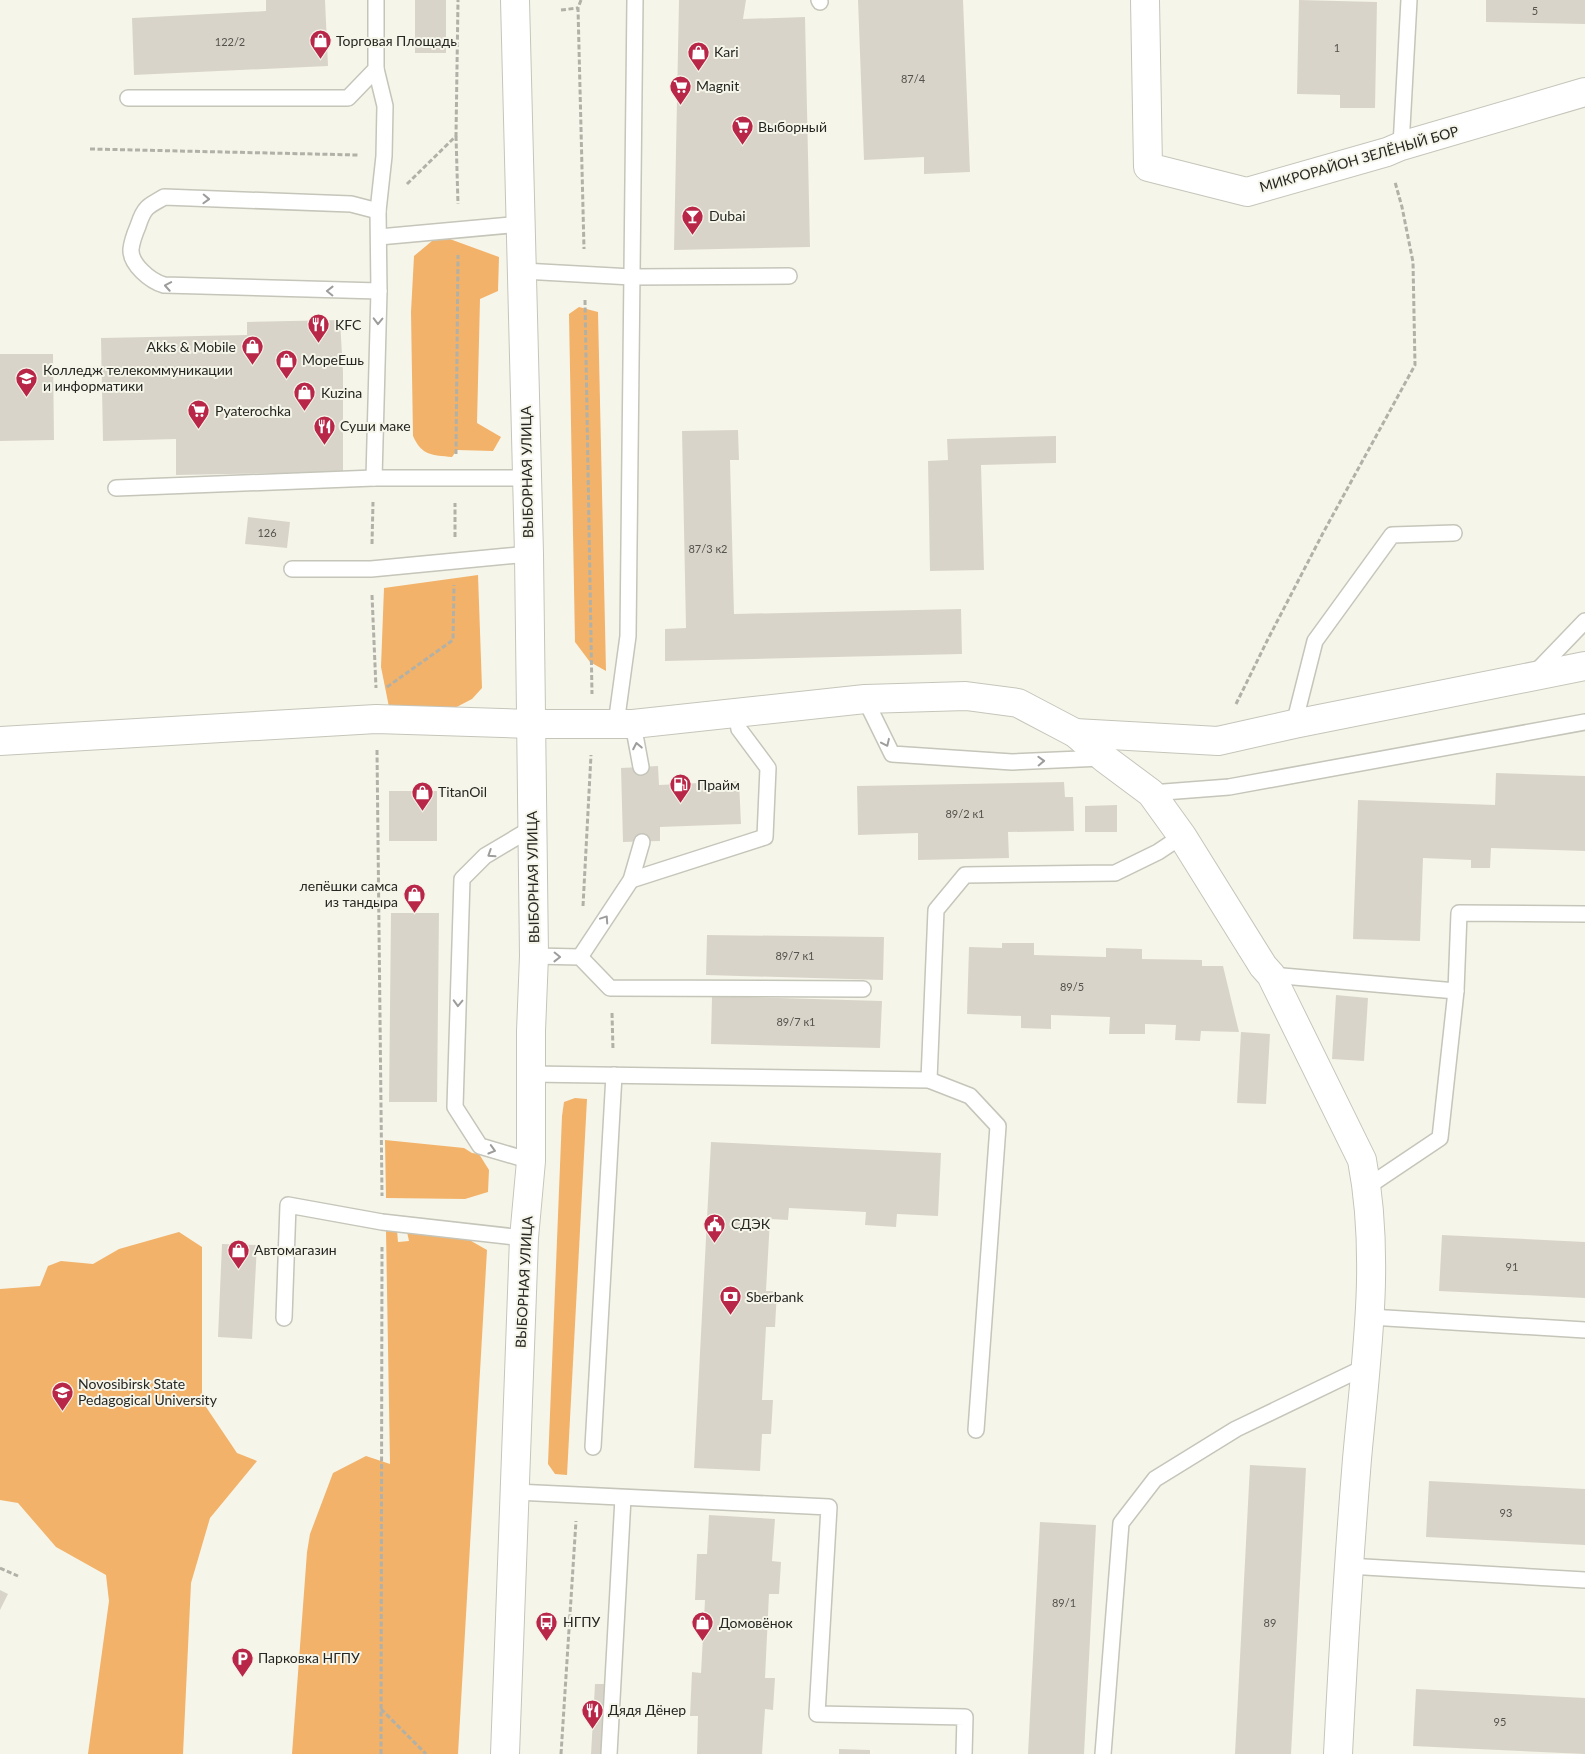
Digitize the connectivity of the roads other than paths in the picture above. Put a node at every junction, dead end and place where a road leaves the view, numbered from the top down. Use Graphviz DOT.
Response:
graph roads {
  1 [pos="376,0"];
  2 [pos="515,0"];
  3 [pos="635,0"];
  4 [pos="1145,0"];
  5 [pos="1409,0"];
  6 [pos="376,70"];
  7 [pos="1585,92"];
  8 [pos="128,98"];
  9 [pos="1394,149"];
  10 [pos="378,211"];
  11 [pos="522,224"];
  12 [pos="379,237"];
  13 [pos="523,271"];
  14 [pos="789,276"];
  15 [pos="632,277"];
  16 [pos="379,291"];
  17 [pos="374,478"];
  18 [pos="527,478"];
  19 [pos="116,488"];
  20 [pos="1454,533"];
  21 [pos="529,554"];
  22 [pos="292,569"];
  23 [pos="1585,621"];
  24 [pos="1585,666"];
  25 [pos="1532,677"];
  26 [pos="865,699"];
  27 [pos="736,713"];
  28 [pos="1585,722"];
  29 [pos="530,724"];
  30 [pos="614,724"];
  31 [pos="1294,724"];
  32 [pos="1075,733"];
  33 [pos="0,741"];
  34 [pos="1104,758"];
  35 [pos="641,767"];
  36 [pos="1151,794"];
  37 [pos="532,828"];
  38 [pos="1182,836"];
  39 [pos="642,842"];
  40 [pos="631,880"];
  41 [pos="1585,914"];
  42 [pos="534,956"];
  43 [pos="580,957"];
  44 [pos="1271,975"];
  45 [pos="863,989"];
  46 [pos="1456,991"];
  47 [pos="531,1074"];
  48 [pos="614,1075"];
  49 [pos="929,1080"];
  50 [pos="531,1161"];
  51 [pos="1367,1187"];
  52 [pos="524,1238"];
  53 [pos="1370,1317"];
  54 [pos="284,1318"];
  55 [pos="1585,1330"];
  56 [pos="1365,1367"];
  57 [pos="976,1430"];
  58 [pos="593,1447"];
  59 [pos="516,1492"];
  60 [pos="623,1498"];
  61 [pos="1348,1566"];
  62 [pos="1585,1580"];
  63 [pos="505,1754"];
  64 [pos="609,1754"];
  65 [pos="964,1754"];
  66 [pos="1102,1754"];
  67 [pos="1338,1754"];
  1 -- 6 [label="lane"];
  2 -- 11 [label="street, ВЫБОРНАЯ УЛИЦА"];
  3 -- 15 [label="lane"];
  4 -- 9 [label="street, МИКРОРАЙОН ЗЕЛЁНЫЙ БОР"];
  5 -- 9 [label="lane"];
  6 -- 8 [label="lane"];
  6 -- 10 [label="lane"];
  7 -- 9 [label="street, МИКРОРАЙОН ЗЕЛЁНЫЙ БОР"];
  10 -- 12 [label="lane"];
  16 -- 10 [label="lane, one-way"];
  11 -- 12 [label="lane"];
  11 -- 13 [label="street, ВЫБОРНАЯ УЛИЦА"];
  12 -- 16 [label="lane"];
  13 -- 15 [label="lane"];
  13 -- 18 [label="street, ВЫБОРНАЯ УЛИЦА"];
  14 -- 15 [label="lane"];
  15 -- 30 [label="lane"];
  16 -- 17 [label="lane, one-way"];
  17 -- 18 [label="lane"];
  17 -- 19 [label="lane"];
  18 -- 21 [label="street, ВЫБОРНАЯ УЛИЦА"];
  20 -- 31 [label="lane"];
  21 -- 22 [label="lane"];
  21 -- 29 [label="street, ВЫБОРНАЯ УЛИЦА"];
  23 -- 25 [label="lane"];
  24 -- 25 [label="street"];
  25 -- 31 [label="street"];
  26 -- 27 [label="street"];
  26 -- 32 [label="street"];
  26 -- 34 [label="lane, one-way"];
  27 -- 30 [label="street"];
  27 -- 40 [label="lane"];
  28 -- 36 [label="lane"];
  29 -- 30 [label="street"];
  29 -- 33 [label="street"];
  29 -- 37 [label="street, ВЫБОРНАЯ УЛИЦА"];
  35 -- 30 [label="lane, one-way"];
  31 -- 32 [label="street"];
  32 -- 34 [label="street"];
  34 -- 36 [label="street"];
  36 -- 38 [label="street"];
  37 -- 42 [label="street, ВЫБОРНАЯ УЛИЦА"];
  37 -- 50 [label="lane, one-way"];
  38 -- 44 [label="street"];
  38 -- 49 [label="lane"];
  39 -- 40 [label="lane"];
  43 -- 40 [label="lane, one-way"];
  41 -- 46 [label="lane"];
  42 -- 43 [label="lane, one-way"];
  42 -- 47 [label="street, ВЫБОРНАЯ УЛИЦА"];
  43 -- 45 [label="lane"];
  44 -- 46 [label="lane"];
  44 -- 51 [label="street"];
  46 -- 51 [label="lane"];
  47 -- 48 [label="lane"];
  47 -- 50 [label="street, ВЫБОРНАЯ УЛИЦА"];
  48 -- 49 [label="lane"];
  48 -- 58 [label="lane"];
  49 -- 57 [label="lane"];
  50 -- 52 [label="street, ВЫБОРНАЯ УЛИЦА"];
  51 -- 53 [label="street"];
  52 -- 54 [label="lane"];
  52 -- 59 [label="street, ВЫБОРНАЯ УЛИЦА"];
  53 -- 55 [label="lane"];
  53 -- 56 [label="street"];
  56 -- 61 [label="street"];
  56 -- 66 [label="lane"];
  59 -- 60 [label="lane"];
  59 -- 63 [label="street, ВЫБОРНАЯ УЛИЦА"];
  60 -- 64 [label="lane"];
  60 -- 65 [label="lane"];
  61 -- 62 [label="lane"];
  61 -- 67 [label="street"];
}
